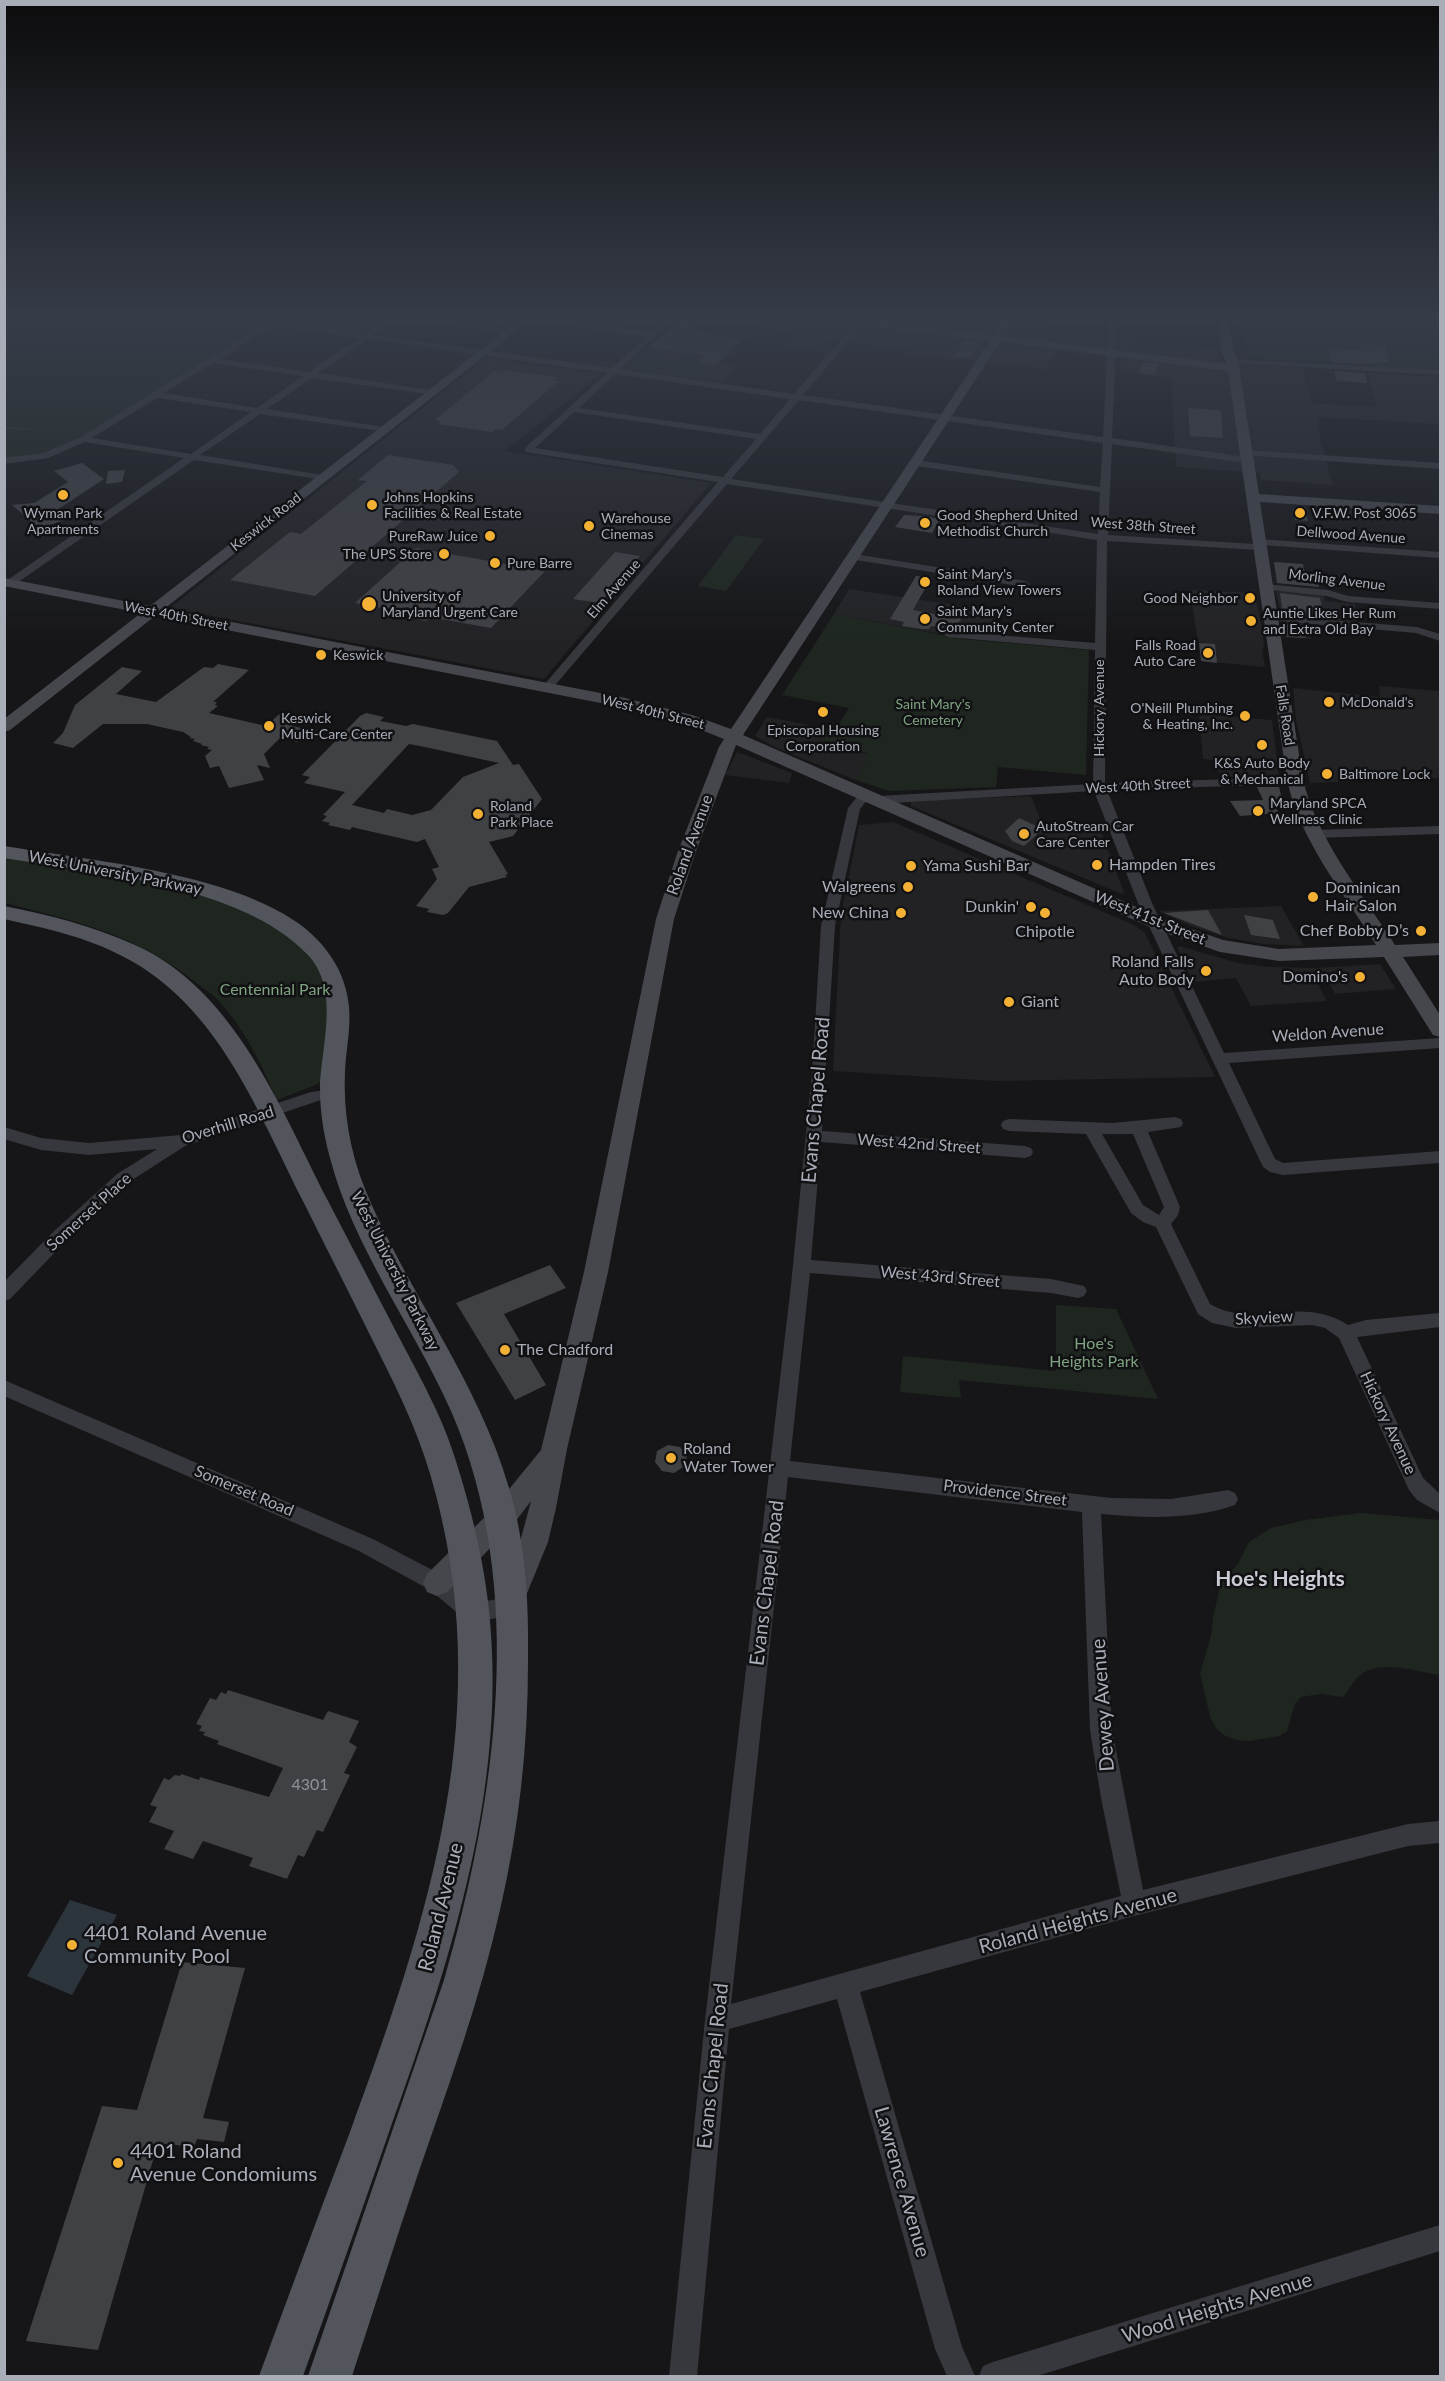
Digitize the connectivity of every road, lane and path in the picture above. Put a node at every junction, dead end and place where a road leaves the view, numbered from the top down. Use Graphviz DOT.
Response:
graph roads {
  1 [pos="102,428"];
  2 [pos="235,428"];
  3 [pos="372,428"];
  4 [pos="386,428"];
  5 [pos="550,428"];
  6 [pos="700,428"];
  7 [pos="769,428"];
  8 [pos="938,428"];
  9 [pos="1016,428"];
  10 [pos="1108,428"];
  11 [pos="1242,428"];
  12 [pos="384,430"];
  13 [pos="761,437"];
  14 [pos="84,439"];
  15 [pos="1107,441"];
  16 [pos="194,457"];
  17 [pos="1246,457"];
  18 [pos="4,461"];
  19 [pos="916,463"];
  20 [pos="1440,466"];
  21 [pos="322,478"];
  22 [pos="725,480"];
  23 [pos="1104,490"];
  24 [pos="1252,498"];
  25 [pos="888,505"];
  26 [pos="1440,510"];
  27 [pos="1102,537"];
  28 [pos="1259,545"];
  29 [pos="1440,555"];
  30 [pos="854,557"];
  31 [pos="7,583"];
  32 [pos="1025,584"];
  33 [pos="1265,586"];
  34 [pos="1440,606"];
  35 [pos="152,611"];
  36 [pos="1270,618"];
  37 [pos="948,634"];
  38 [pos="1435,636"];
  39 [pos="1099,646"];
  40 [pos="547,688"];
  41 [pos="4,727"];
  42 [pos="735,737"];
  43 [pos="1295,780"];
  44 [pos="1099,787"];
  45 [pos="871,798"];
  46 [pos="1440,830"];
  47 [pos="1315,834"];
  48 [pos="4,852"];
  49 [pos="4,912"];
  50 [pos="1154,921"];
  51 [pos="1440,949"];
  52 [pos="1390,952"];
  53 [pos="1440,1030"];
  54 [pos="1440,1043"];
  55 [pos="1218,1059"];
  56 [pos="333,1094"];
  57 [pos="270,1112"];
  58 [pos="1176,1123"];
  59 [pos="1009,1125"];
  60 [pos="1092,1129"];
  61 [pos="1138,1130"];
  62 [pos="4,1133"];
  63 [pos="814,1136"];
  64 [pos="182,1141"];
  65 [pos="122,1146"];
  66 [pos="1025,1152"];
  67 [pos="1440,1157"];
  68 [pos="132,1171"];
  69 [pos="1162,1223"];
  70 [pos="802,1266"];
  71 [pos="1078,1291"];
  72 [pos="4,1294"];
  73 [pos="1440,1320"];
  74 [pos="1346,1333"];
  75 [pos="4,1387"];
  76 [pos="555,1449"];
  77 [pos="781,1468"];
  78 [pos="1228,1499"];
  79 [pos="1091,1503"];
  80 [pos="1440,1505"];
  81 [pos="502,1518"];
  82 [pos="463,1557"];
  83 [pos="437,1582"];
  84 [pos="513,1600"];
  85 [pos="473,1612"];
  86 [pos="1440,1832"];
  87 [pos="1134,1904"];
  88 [pos="846,1986"];
  89 [pos="717,2020"];
  90 [pos="1440,2238"];
  91 [pos="281,2376"];
  92 [pos="330,2376"];
  93 [pos="683,2376"];
  94 [pos="961,2376"];
  95 [pos="993,2376"];
  1 -- 14 [label="street"];
  2 -- 16 [label="street"];
  3 -- 12 [label="street"];
  4 -- 12 [label="street, Keswick Road"];
  5 -- 22 [label="street, West 38th Street"];
  6 -- 13 [label="street"];
  7 -- 13 [label="street, Elm Avenue"];
  8 -- 19 [label="street, Roland Avenue"];
  9 -- 15 [label="street"];
  10 -- 15 [label="street, Hickory Avenue"];
  11 -- 17 [label="street, Falls Road"];
  12 -- 21 [label="street, Keswick Road"];
  13 -- 22 [label="street, Elm Avenue"];
  14 -- 16 [label="street"];
  14 -- 18 [label="street"];
  15 -- 17 [label="street"];
  15 -- 23 [label="street, Hickory Avenue"];
  16 -- 21 [label="street"];
  16 -- 31 [label="street"];
  17 -- 20 [label="street"];
  17 -- 24 [label="street, Falls Road"];
  19 -- 23 [label="street"];
  19 -- 25 [label="street, Roland Avenue"];
  21 -- 35 [label="street, Keswick Road"];
  22 -- 25 [label="street, West 38th Street"];
  22 -- 40 [label="street, Elm Avenue"];
  23 -- 27 [label="street, Hickory Avenue"];
  24 -- 26 [label="street"];
  24 -- 28 [label="street, Falls Road"];
  25 -- 27 [label="street, West 38th Street"];
  25 -- 30 [label="street, Roland Avenue"];
  27 -- 28 [label="street, West 38th Street"];
  27 -- 39 [label="street, Hickory Avenue"];
  28 -- 29 [label="street, Dellwood Avenue"];
  28 -- 33 [label="street, Falls Road"];
  30 -- 32 [label="street"];
  30 -- 42 [label="street, Roland Avenue"];
  31 -- 35 [label="street, West 40th Street"];
  33 -- 34 [label="street, Morling Avenue"];
  33 -- 36 [label="street, Falls Road"];
  35 -- 40 [label="street, West 40th Street"];
  35 -- 41 [label="street, Keswick Road"];
  36 -- 38 [label="street"];
  36 -- 43 [label="street, Falls Road"];
  37 -- 39 [label="street"];
  39 -- 44 [label="street, Hickory Avenue"];
  40 -- 42 [label="street, West 40th Street"];
  42 -- 45 [label="street, West 40th Street"];
  42 -- 76 [label="street, Roland Avenue"];
  43 -- 44 [label="street, West 40th Street"];
  43 -- 47 [label="street, Falls Road"];
  44 -- 45 [label="street, West 40th Street"];
  44 -- 50 [label="street, Hickory Avenue"];
  45 -- 50 [label="street, West 41st Street"];
  45 -- 63 [label="street, Evans Chapel Road"];
  46 -- 47 [label="street"];
  47 -- 52 [label="street, Falls Road"];
  48 -- 56 [label="main road, West University Parkway"];
  49 -- 57 [label="main road"];
  50 -- 52 [label="street, West 41st Street"];
  50 -- 55 [label="street, Hickory Avenue"];
  51 -- 52 [label="street, West 41st Street"];
  52 -- 53 [label="street, Falls Road"];
  54 -- 55 [label="street, Weldon Avenue"];
  55 -- 67 [label="street, Hickory Avenue"];
  56 -- 57 [label="street, Overhill Road"];
  56 -- 81 [label="main road, West University Parkway"];
  57 -- 64 [label="street, Overhill Road"];
  57 -- 82 [label="main road"];
  58 -- 61 [label="street"];
  59 -- 60 [label="street"];
  60 -- 61 [label="street"];
  60 -- 69 [label="street"];
  61 -- 69 [label="street"];
  62 -- 65 [label="street, Overhill Road"];
  63 -- 66 [label="street, West 42nd Street"];
  63 -- 70 [label="street, Evans Chapel Road"];
  64 -- 65 [label="street, Overhill Road"];
  64 -- 68 [label="street, Somerset Place"];
  65 -- 68 [label="street"];
  68 -- 72 [label="street, Somerset Place"];
  69 -- 74 [label="street, Skyview"];
  70 -- 71 [label="street, West 43rd Street"];
  70 -- 77 [label="street, Evans Chapel Road"];
  73 -- 74 [label="street"];
  74 -- 80 [label="street, Hickory Avenue"];
  75 -- 83 [label="street, Somerset Road"];
  76 -- 81 [label="street, Roland Avenue"];
  76 -- 84 [label="street, Roland Avenue"];
  77 -- 79 [label="street, Providence Street"];
  77 -- 89 [label="street, Evans Chapel Road"];
  78 -- 79 [label="street, Providence Street"];
  79 -- 87 [label="street, Dewey Avenue"];
  81 -- 82 [label="street, Roland Avenue"];
  81 -- 84 [label="main road, West University Parkway"];
  82 -- 83 [label="street"];
  82 -- 85 [label="main road, Roland Avenue"];
  83 -- 85 [label="street, Somerset Road"];
  84 -- 85 [label="street"];
  84 -- 92 [label="main road, Roland Avenue"];
  85 -- 91 [label="main road, Roland Avenue"];
  86 -- 87 [label="street, Roland Heights Avenue"];
  87 -- 88 [label="street, Roland Heights Avenue"];
  88 -- 89 [label="street, Roland Heights Avenue"];
  88 -- 94 [label="street, Lawrence Avenue"];
  89 -- 93 [label="street, Evans Chapel Road"];
  90 -- 95 [label="street, Wood Heights Avenue"];
}
